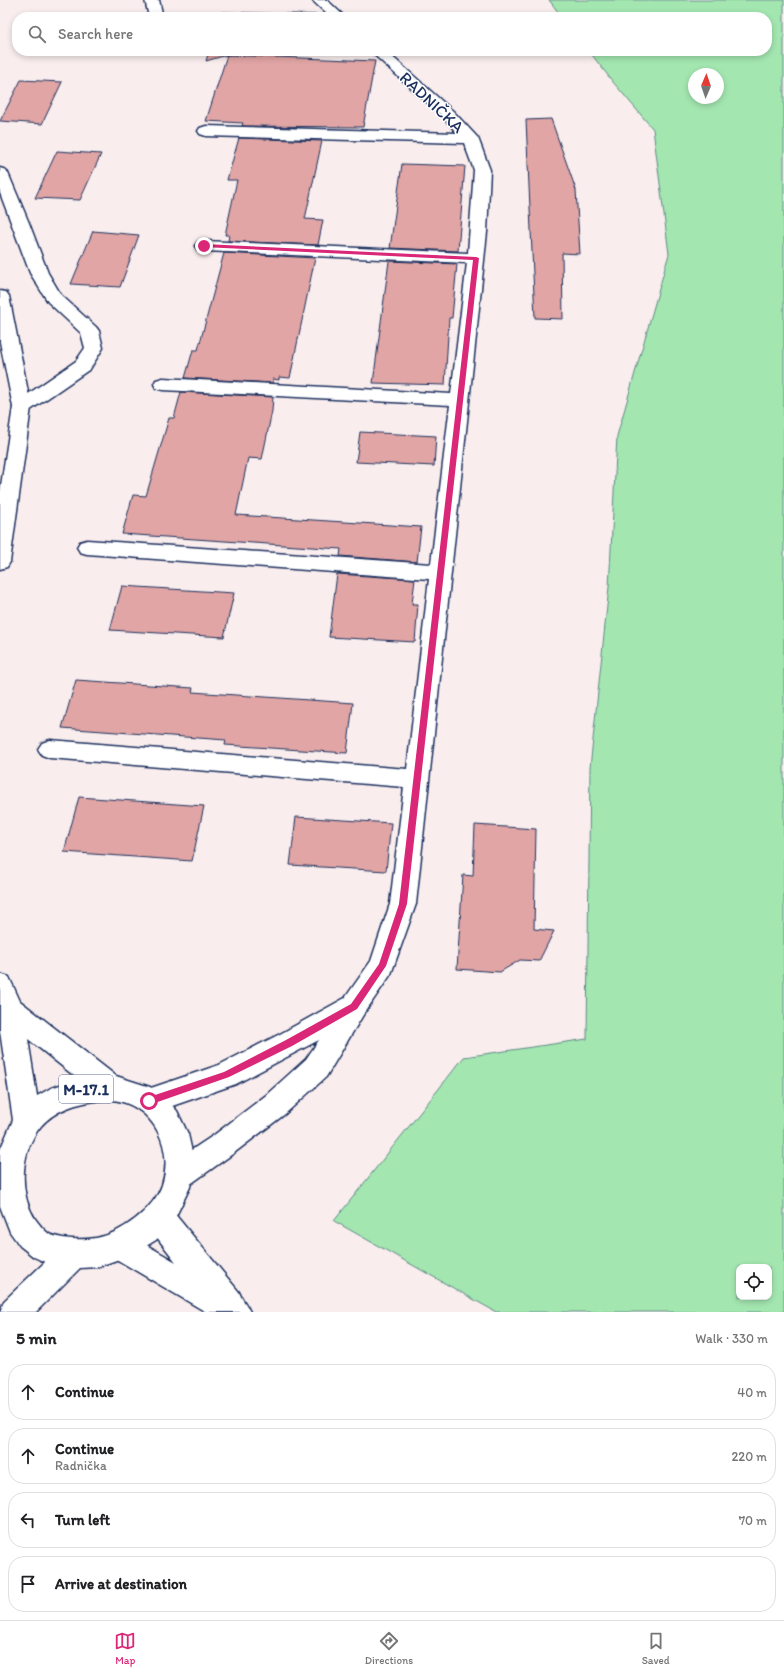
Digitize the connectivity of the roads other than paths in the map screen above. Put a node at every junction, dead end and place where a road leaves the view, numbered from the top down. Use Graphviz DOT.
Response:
graph roads {
  1 [pos="152,0"];
  2 [pos="319,0"];
  3 [pos="155,12"];
  4 [pos="332,12"];
  5 [pos="382,56"];
  6 [pos="206,131"];
  7 [pos="470,138"];
  8 [pos="0,173"];
  9 [pos="204,246"];
  10 [pos="476,258"];
  11 [pos="0,296"];
  12 [pos="163,384"];
  13 [pos="460,400"];
  14 [pos="22,407"];
  15 [pos="87,546"];
  16 [pos="0,562"];
  17 [pos="441,572"];
  18 [pos="50,749"];
  19 [pos="417,779"];
  20 [pos="5,997"];
  21 [pos="354,1007"];
  22 [pos="109,1087"];
  23 [pos="149,1101"];
  24 [pos="27,1121"];
  25 [pos="179,1175"];
  26 [pos="3,1210"];
  27 [pos="159,1217"];
  28 [pos="120,1246"];
  29 [pos="73,1254"];
  30 [pos="15,1312"];
  31 [pos="235,1312"];
  1 -- 3 [label="street"];
  2 -- 4 [label="street"];
  5 -- 7 [label="street, RADNIČKA"];
  6 -- 7 [label="street"];
  7 -- 10 [label="street, RADNIČKA"];
  8 -- 14 [label="street"];
  9 -- 10 [label="street"];
  10 -- 13 [label="street, RADNIČKA"];
  11 -- 14 [label="street"];
  12 -- 13 [label="street"];
  13 -- 17 [label="street, RADNIČKA"];
  14 -- 16 [label="street"];
  15 -- 17 [label="street"];
  17 -- 19 [label="street, RADNIČKA"];
  18 -- 19 [label="street"];
  19 -- 21 [label="street, RADNIČKA"];
  20 -- 22 [label="street, M-17.1"];
  20 -- 24 [label="street, M-17.1"];
  21 -- 23 [label="street"];
  21 -- 25 [label="street, RADNIČKA"];
  22 -- 23 [label="street, M-17.1"];
  22 -- 24 [label="street, M-17.1"];
  23 -- 25 [label="street, M-17.1"];
  24 -- 26 [label="street, M-17.1"];
  25 -- 27 [label="street, M-17.1"];
  26 -- 29 [label="street, M-17.1"];
  27 -- 28 [label="street, M-17.1"];
  27 -- 31 [label="street"];
  28 -- 29 [label="street, M-17.1"];
  28 -- 31 [label="street"];
  29 -- 30 [label="street"];
}
